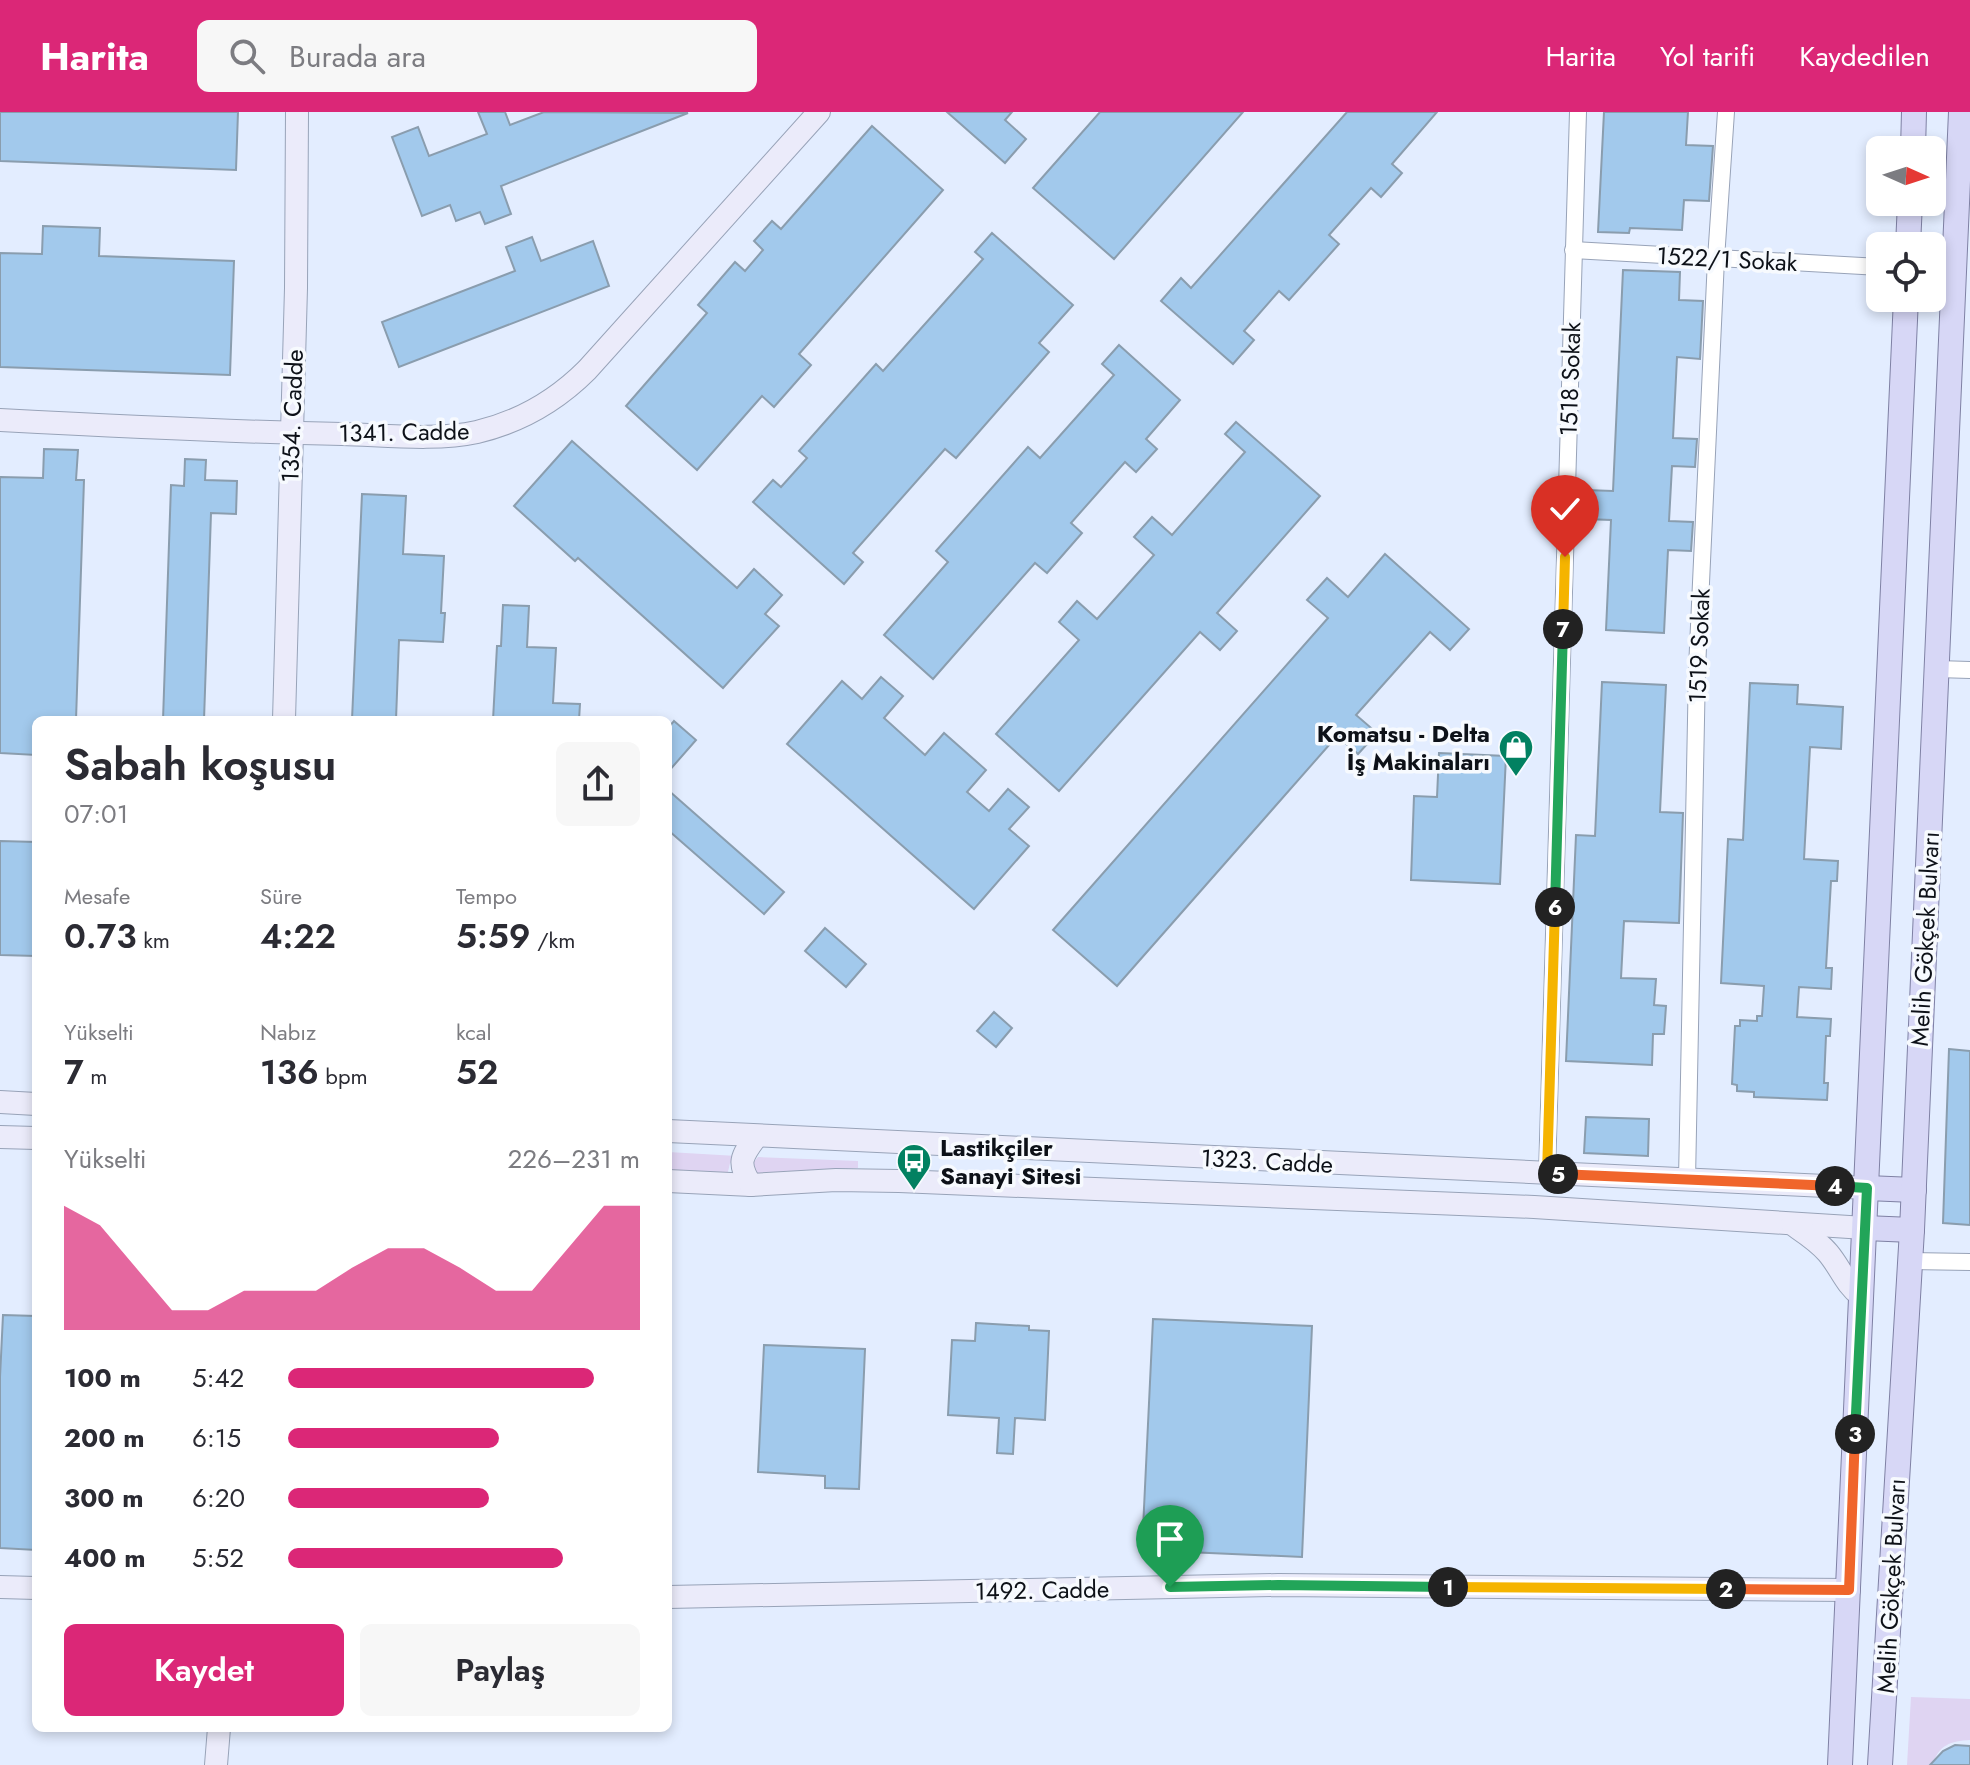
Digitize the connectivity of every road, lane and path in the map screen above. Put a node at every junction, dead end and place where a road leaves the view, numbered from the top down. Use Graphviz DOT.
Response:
graph roads {
  1 [pos="297,112"];
  2 [pos="819,112"];
  3 [pos="1578,112"];
  4 [pos="1726,112"];
  5 [pos="1914,112"];
  6 [pos="1961,112"];
  7 [pos="1913,136"];
  8 [pos="1573,250"];
  9 [pos="1716,259"];
  10 [pos="1962,265"];
  11 [pos="1866,266"];
  12 [pos="1905,312"];
  13 [pos="0,420"];
  14 [pos="291,433"];
  15 [pos="1937,669"];
  16 [pos="1970,670"];
  17 [pos="284,716"];
  18 [pos="0,1102"];
  19 [pos="32,1104"];
  20 [pos="672,1131"];
  21 [pos="0,1137"];
  22 [pos="756,1137"];
  23 [pos="32,1138"];
  24 [pos="880,1143"];
  25 [pos="1547,1174"];
  26 [pos="1687,1180"];
  27 [pos="672,1181"];
  28 [pos="878,1181"];
  29 [pos="751,1185"];
  30 [pos="1867,1188"];
  31 [pos="1914,1190"];
  32 [pos="1791,1224"];
  33 [pos="1865,1228"];
  34 [pos="1912,1230"];
  35 [pos="1910,1261"];
  36 [pos="1970,1262"];
  37 [pos="1860,1295"];
  38 [pos="0,1587"];
  39 [pos="32,1588"];
  40 [pos="1849,1590"];
  41 [pos="672,1597"];
  42 [pos="219,1732"];
  43 [pos="216,1765"];
  44 [pos="1840,1765"];
  45 [pos="1880,1765"];
  1 -- 14 [label="main road, 1354. Cadde"];
  2 -- 14 [label="main road, 1341. Cadde"];
  3 -- 8 [label="street, 1518 Sokak"];
  4 -- 9 [label="street, 1519 Sokak"];
  5 -- 7 [label="main road"];
  6 -- 10 [label="main road, Melih Gökçek Bulvarı"];
  8 -- 9 [label="street, 1522/1 Sokak"];
  8 -- 25 [label="street, 1518 Sokak"];
  9 -- 11 [label="street, 1522/1 Sokak"];
  9 -- 26 [label="street, 1519 Sokak"];
  10 -- 15 [label="main road, Melih Gökçek Bulvarı"];
  12 -- 30 [label="main road, Melih Gökçek Bulvarı"];
  13 -- 14 [label="main road, 1341. Cadde"];
  14 -- 17 [label="main road, 1354. Cadde"];
  15 -- 16 [label="street"];
  15 -- 31 [label="main road, Melih Gökçek Bulvarı"];
  18 -- 19 [label="main road"];
  20 -- 22 [label="main road, 1323. Cadde"];
  21 -- 23 [label="main road"];
  22 -- 24 [label="main road, 1323. Cadde"];
  22 -- 29 [label="main road"];
  24 -- 25 [label="main road, 1323. Cadde"];
  24 -- 28 [label="main road"];
  25 -- 26 [label="main road, 1323. Cadde"];
  26 -- 30 [label="main road, 1323. Cadde"];
  27 -- 29 [label="main road"];
  28 -- 29 [label="main road"];
  28 -- 32 [label="main road"];
  30 -- 31 [label="main road"];
  30 -- 33 [label="main road, Melih Gökçek Bulvarı"];
  31 -- 34 [label="main road, Melih Gökçek Bulvarı"];
  32 -- 33 [label="main road"];
  32 -- 37 [label="main road"];
  33 -- 34 [label="main road"];
  33 -- 37 [label="main road, Melih Gökçek Bulvarı"];
  34 -- 35 [label="main road, Melih Gökçek Bulvarı"];
  35 -- 36 [label="street"];
  35 -- 45 [label="main road, Melih Gökçek Bulvarı"];
  37 -- 40 [label="main road, Melih Gökçek Bulvarı"];
  38 -- 39 [label="main road"];
  40 -- 41 [label="main road, 1492. Cadde"];
  40 -- 44 [label="main road, Melih Gökçek Bulvarı"];
  42 -- 43 [label="main road"];
}
